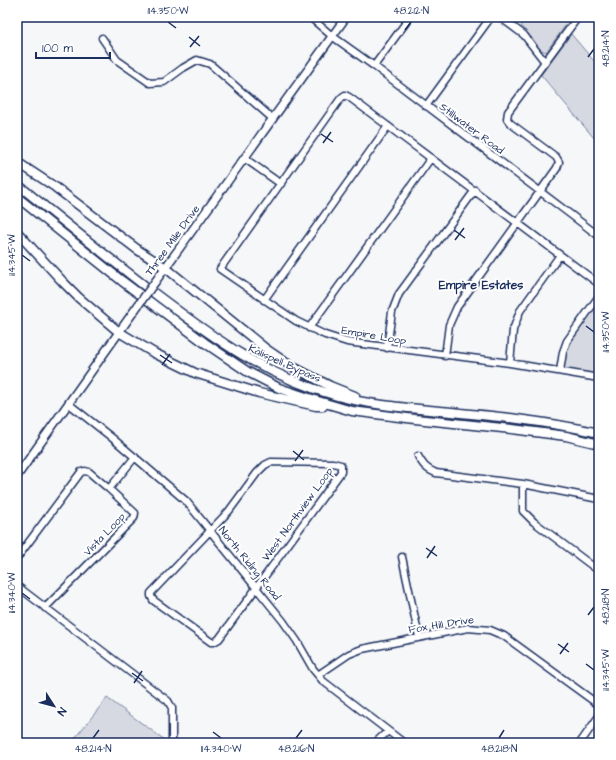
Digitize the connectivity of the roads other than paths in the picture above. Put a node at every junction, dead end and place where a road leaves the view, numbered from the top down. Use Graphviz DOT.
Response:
graph roads {
  1 [pos="310,17"];
  2 [pos="346,17"];
  3 [pos="410,17"];
  4 [pos="491,17"];
  5 [pos="500,17"];
  6 [pos="578,17"];
  7 [pos="332,36"];
  8 [pos="102,38"];
  9 [pos="545,62"];
  10 [pos="374,66"];
  11 [pos="426,106"];
  12 [pos="273,119"];
  13 [pos="388,126"];
  14 [pos="244,158"];
  15 [pos="431,158"];
  16 [pos="17,162"];
  17 [pos="17,184"];
  18 [pos="281,184"];
  19 [pos="475,190"];
  20 [pos="540,192"];
  21 [pos="17,197"];
  22 [pos="518,222"];
  23 [pos="17,232"];
  24 [pos="599,236"];
  25 [pos="560,255"];
  26 [pos="166,268"];
  27 [pos="599,284"];
  28 [pos="599,296"];
  29 [pos="264,300"];
  30 [pos="309,328"];
  31 [pos="120,332"];
  32 [pos="387,348"];
  33 [pos="445,356"];
  34 [pos="510,363"];
  35 [pos="560,371"];
  36 [pos="599,378"];
  37 [pos="369,402"];
  38 [pos="69,404"];
  39 [pos="336,407"];
  40 [pos="599,433"];
  41 [pos="599,444"];
  42 [pos="418,456"];
  43 [pos="135,457"];
  44 [pos="17,476"];
  45 [pos="523,484"];
  46 [pos="109,489"];
  47 [pos="599,499"];
  48 [pos="211,531"];
  49 [pos="402,557"];
  50 [pos="17,558"];
  51 [pos="599,571"];
  52 [pos="17,586"];
  53 [pos="256,587"];
  54 [pos="45,608"];
  55 [pos="419,637"];
  56 [pos="318,675"];
  57 [pos="599,705"];
  58 [pos="599,716"];
  59 [pos="388,730"];
  60 [pos="172,743"];
  61 [pos="375,743"];
  62 [pos="404,743"];
  63 [pos="580,743"];
  1 -- 7 [label="street, Stillwater Road"];
  2 -- 7 [label="main road, Three Mile Drive"];
  3 -- 10 [label="street"];
  4 -- 11 [label="street"];
  5 -- 9 [label="street"];
  6 -- 9 [label="street"];
  7 -- 10 [label="street, Stillwater Road"];
  7 -- 12 [label="main road, Three Mile Drive"];
  8 -- 12 [label="street"];
  9 -- 20 [label="street"];
  10 -- 11 [label="street, Stillwater Road"];
  11 -- 20 [label="street, Stillwater Road"];
  12 -- 14 [label="main road, Three Mile Drive"];
  13 -- 15 [label="street, Empire Loop"];
  13 -- 18 [label="street, Empire Loop"];
  13 -- 29 [label="street"];
  14 -- 18 [label="street"];
  14 -- 26 [label="main road, Three Mile Drive"];
  15 -- 19 [label="street, Empire Loop"];
  15 -- 30 [label="street"];
  16 -- 26 [label="highway"];
  17 -- 37 [label="highway, Kalispell Bypass"];
  18 -- 29 [label="street, Empire Loop"];
  19 -- 22 [label="street, Empire Loop"];
  19 -- 32 [label="street"];
  20 -- 22 [label="street"];
  20 -- 24 [label="street, Stillwater Road"];
  21 -- 39 [label="highway, Kalispell Bypass"];
  22 -- 25 [label="street, Empire Loop"];
  22 -- 33 [label="street"];
  23 -- 31 [label="highway"];
  25 -- 27 [label="street, Empire Loop"];
  25 -- 34 [label="street"];
  26 -- 31 [label="main road, Three Mile Drive, bridge"];
  26 -- 37 [label="highway"];
  28 -- 35 [label="street"];
  29 -- 30 [label="street, Empire Loop"];
  30 -- 32 [label="street, Empire Loop"];
  31 -- 38 [label="main road, Three Mile Drive"];
  31 -- 39 [label="highway"];
  32 -- 33 [label="street, Empire Loop"];
  33 -- 34 [label="street, Empire Loop"];
  34 -- 35 [label="street, Empire Loop"];
  35 -- 36 [label="street, Empire Loop"];
  37 -- 40 [label="highway, Kalispell Bypass"];
  38 -- 43 [label="street, North Riding Road"];
  38 -- 44 [label="main road, Three Mile Drive"];
  39 -- 41 [label="highway, Kalispell Bypass"];
  42 -- 45 [label="street"];
  43 -- 46 [label="street"];
  43 -- 48 [label="street, North Riding Road"];
  45 -- 47 [label="street"];
  45 -- 51 [label="street"];
  46 -- 50 [label="street, Vista Loop"];
  46 -- 54 [label="street, Vista Loop"];
  48 -- 53 [label="street, North Riding Road"];
  48 -- 53 [label="street"];
  48 -- 53 [label="street, West Northview Loop"];
  49 -- 55 [label="street"];
  52 -- 54 [label="street"];
  53 -- 56 [label="street, North Riding Road"];
  54 -- 60 [label="street"];
  55 -- 56 [label="street, Fox Hill Drive"];
  55 -- 57 [label="street, Fox Hill Drive"];
  56 -- 59 [label="street, North Riding Road"];
  58 -- 63 [label="street"];
  59 -- 61 [label="street"];
  59 -- 62 [label="street, North Riding Road"];
}
